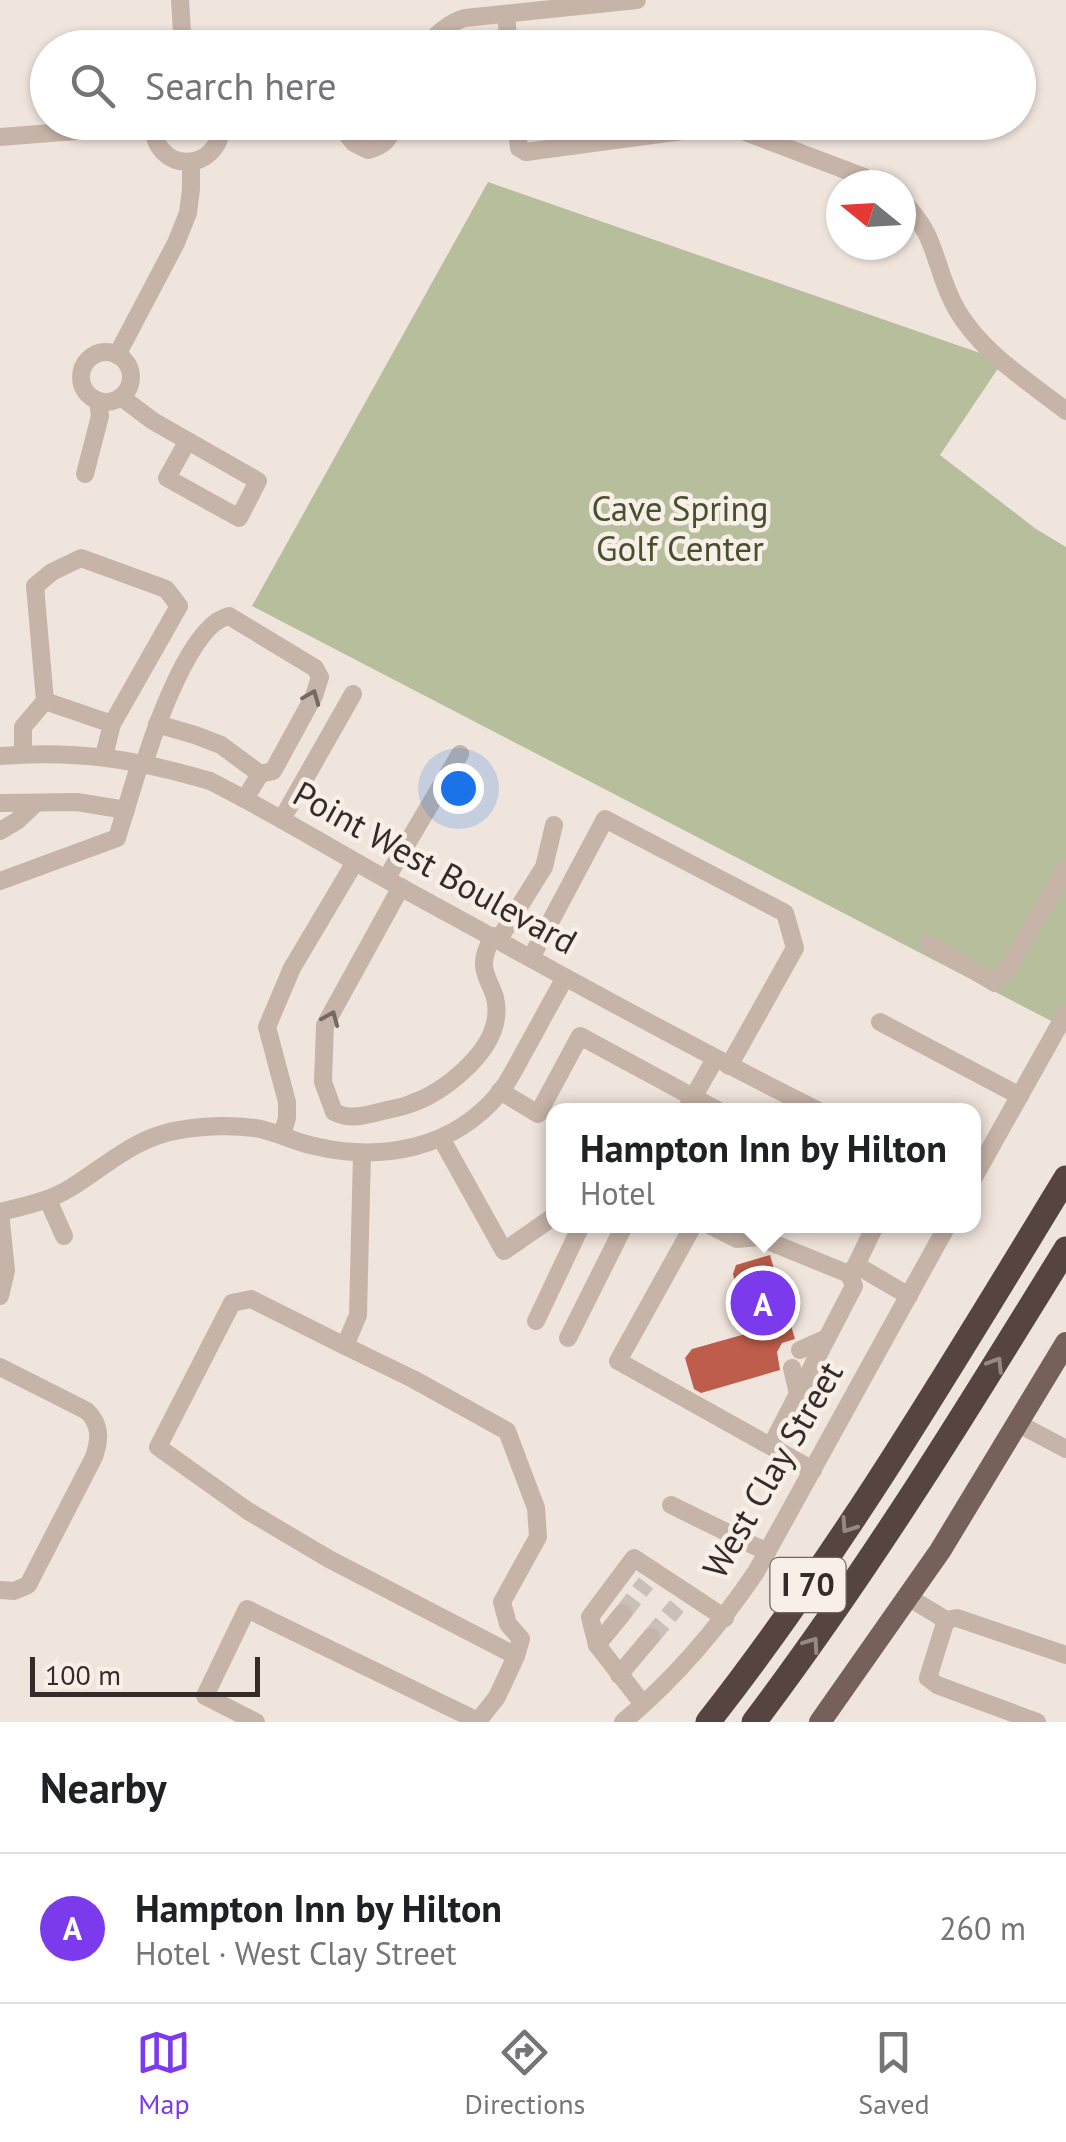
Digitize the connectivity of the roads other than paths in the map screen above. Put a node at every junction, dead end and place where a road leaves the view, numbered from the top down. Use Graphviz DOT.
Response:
graph roads {
  1 [pos="180,0"];
  2 [pos="638,0"];
  3 [pos="464,9"];
  4 [pos="506,14"];
  5 [pos="182,30"];
  6 [pos="444,30"];
  7 [pos="507,30"];
  8 [pos="30,134"];
  9 [pos="0,137"];
  10 [pos="156,140"];
  11 [pos="219,140"];
  12 [pos="352,140"];
  13 [pos="388,140"];
  14 [pos="518,140"];
  15 [pos="616,140"];
  16 [pos="767,140"];
  17 [pos="191,162"];
  18 [pos="846,170"];
  19 [pos="916,217"];
  20 [pos="117,355"];
  21 [pos="121,397"];
  22 [pos="98,401"];
  23 [pos="1066,411"];
  24 [pos="187,442"];
  25 [pos="85,474"];
  26 [pos="353,694"];
  27 [pos="45,702"];
  28 [pos="112,724"];
  29 [pos="157,724"];
  30 [pos="23,754"];
  31 [pos="460,754"];
  32 [pos="0,756"];
  33 [pos="104,756"];
  34 [pos="142,763"];
  35 [pos="260,774"];
  36 [pos="245,798"];
  37 [pos="0,803"];
  38 [pos="36,803"];
  39 [pos="126,810"];
  40 [pos="282,820"];
  41 [pos="554,825"];
  42 [pos="0,830"];
  43 [pos="356,862"];
  44 [pos="1066,868"];
  45 [pos="0,881"];
  46 [pos="394,883"];
  47 [pos="496,938"];
  48 [pos="928,943"];
  49 [pos="531,958"];
  50 [pos="565,978"];
  51 [pos="1066,1014"];
  52 [pos="880,1022"];
  53 [pos="722,1062"];
  54 [pos="500,1092"];
  55 [pos="1020,1096"];
  56 [pos="552,1103"];
  57 [pos="688,1103"];
  58 [pos="691,1103"];
  59 [pos="803,1103"];
  60 [pos="340,1115"];
  61 [pos="546,1118"];
  62 [pos="282,1135"];
  63 [pos="441,1138"];
  64 [pos="353,1153"];
  65 [pos="981,1166"];
  66 [pos="1066,1178"];
  67 [pos="48,1200"];
  68 [pos="0,1212"];
  69 [pos="546,1222"];
  70 [pos="578,1233"];
  71 [pos="620,1233"];
  72 [pos="689,1233"];
  73 [pos="725,1233"];
  74 [pos="872,1233"];
  75 [pos="944,1233"];
  76 [pos="64,1236"];
  77 [pos="1066,1249"];
  78 [pos="853,1270"];
  79 [pos="0,1296"];
  80 [pos="908,1296"];
  81 [pos="536,1321"];
  82 [pos="568,1338"];
  83 [pos="827,1338"];
  84 [pos="1066,1343"];
  85 [pos="345,1346"];
  86 [pos="800,1350"];
  87 [pos="0,1367"];
  88 [pos="792,1368"];
  89 [pos="798,1394"];
  90 [pos="1017,1423"];
  91 [pos="771,1446"];
  92 [pos="1066,1449"];
  93 [pos="812,1470"];
  94 [pos="671,1505"];
  95 [pos="767,1552"];
  96 [pos="0,1590"];
  97 [pos="908,1598"];
  98 [pos="623,1613"];
  99 [pos="725,1618"];
  100 [pos="946,1620"];
  101 [pos="651,1637"];
  102 [pos="597,1646"];
  103 [pos="1066,1655"];
  104 [pos="516,1656"];
  105 [pos="619,1674"];
  106 [pos="643,1704"];
  107 [pos="824,1721"];
  108 [pos="256,1722"];
  109 [pos="477,1722"];
  110 [pos="623,1722"];
  111 [pos="708,1722"];
  112 [pos="754,1722"];
  113 [pos="1037,1722"];
  1 -- 5 [label="street"];
  2 -- 4 [label="street"];
  3 -- 4 [label="street"];
  3 -- 6 [label="street"];
  4 -- 7 [label="street"];
  8 -- 9 [label="street"];
  10 -- 17 [label="street"];
  11 -- 17 [label="street"];
  12 -- 13 [label="street"];
  14 -- 15 [label="street"];
  16 -- 18 [label="street"];
  17 -- 20 [label="street"];
  19 -- 23 [label="street"];
  20 -- 21 [label="street"];
  20 -- 22 [label="street"];
  21 -- 22 [label="street"];
  21 -- 24 [label="street"];
  22 -- 25 [label="street"];
  24 -- 24 [label="street"];
  26 -- 40 [label="street"];
  27 -- 28 [label="street"];
  27 -- 28 [label="street"];
  27 -- 30 [label="street"];
  28 -- 33 [label="street"];
  29 -- 34 [label="street"];
  29 -- 35 [label="street"];
  35 -- 29 [label="street, one-way"];
  30 -- 32 [label="street, Point West Boulevard"];
  30 -- 33 [label="street, Point West Boulevard"];
  31 -- 46 [label="street"];
  33 -- 34 [label="street, Point West Boulevard"];
  34 -- 36 [label="street, Point West Boulevard"];
  34 -- 39 [label="street"];
  35 -- 36 [label="street"];
  36 -- 40 [label="street, Point West Boulevard"];
  37 -- 38 [label="street"];
  38 -- 39 [label="street"];
  38 -- 42 [label="street"];
  39 -- 45 [label="street"];
  40 -- 43 [label="street, Point West Boulevard"];
  41 -- 47 [label="street"];
  43 -- 46 [label="street, Point West Boulevard"];
  43 -- 62 [label="street"];
  44 -- 48 [label="street"];
  46 -- 47 [label="street, Point West Boulevard"];
  60 -- 46 [label="street, one-way"];
  47 -- 49 [label="street, Point West Boulevard"];
  47 -- 60 [label="street"];
  49 -- 50 [label="street, Point West Boulevard"];
  49 -- 53 [label="street"];
  50 -- 53 [label="street, Point West Boulevard"];
  50 -- 54 [label="street"];
  51 -- 55 [label="street"];
  52 -- 55 [label="street"];
  53 -- 58 [label="street"];
  53 -- 59 [label="street, Point West Boulevard"];
  54 -- 61 [label="street"];
  54 -- 63 [label="street"];
  55 -- 65 [label="street"];
  56 -- 57 [label="street"];
  60 -- 64 [label="street"];
  62 -- 64 [label="street"];
  62 -- 67 [label="street"];
  63 -- 64 [label="street"];
  63 -- 69 [label="street"];
  64 -- 85 [label="street"];
  66 -- 111 [label="highway, I 70, one-way"];
  67 -- 68 [label="street"];
  67 -- 76 [label="street"];
  68 -- 79 [label="street"];
  70 -- 81 [label="street"];
  71 -- 82 [label="street"];
  72 -- 91 [label="street"];
  73 -- 78 [label="street"];
  74 -- 78 [label="street"];
  75 -- 80 [label="street, West Clay Street"];
  112 -- 77 [label="highway, I 70, one-way"];
  78 -- 80 [label="street"];
  78 -- 83 [label="street"];
  80 -- 93 [label="street, West Clay Street"];
  83 -- 86 [label="street"];
  83 -- 89 [label="street"];
  84 -- 90 [label="main road"];
  85 -- 104 [label="street"];
  85 -- 104 [label="street"];
  87 -- 96 [label="street"];
  88 -- 89 [label="street"];
  89 -- 91 [label="street"];
  90 -- 92 [label="street"];
  90 -- 97 [label="main road"];
  91 -- 93 [label="street"];
  93 -- 95 [label="street, West Clay Street"];
  94 -- 95 [label="street"];
  95 -- 99 [label="street, West Clay Street"];
  97 -- 100 [label="street"];
  97 -- 107 [label="main road"];
  98 -- 102 [label="street"];
  99 -- 102 [label="street"];
  99 -- 106 [label="street, West Clay Street"];
  100 -- 103 [label="street"];
  100 -- 113 [label="street"];
  101 -- 105 [label="street"];
  102 -- 105 [label="street"];
  104 -- 109 [label="street"];
  105 -- 106 [label="street"];
  106 -- 110 [label="street, West Clay Street"];
  108 -- 109 [label="street"];
}
